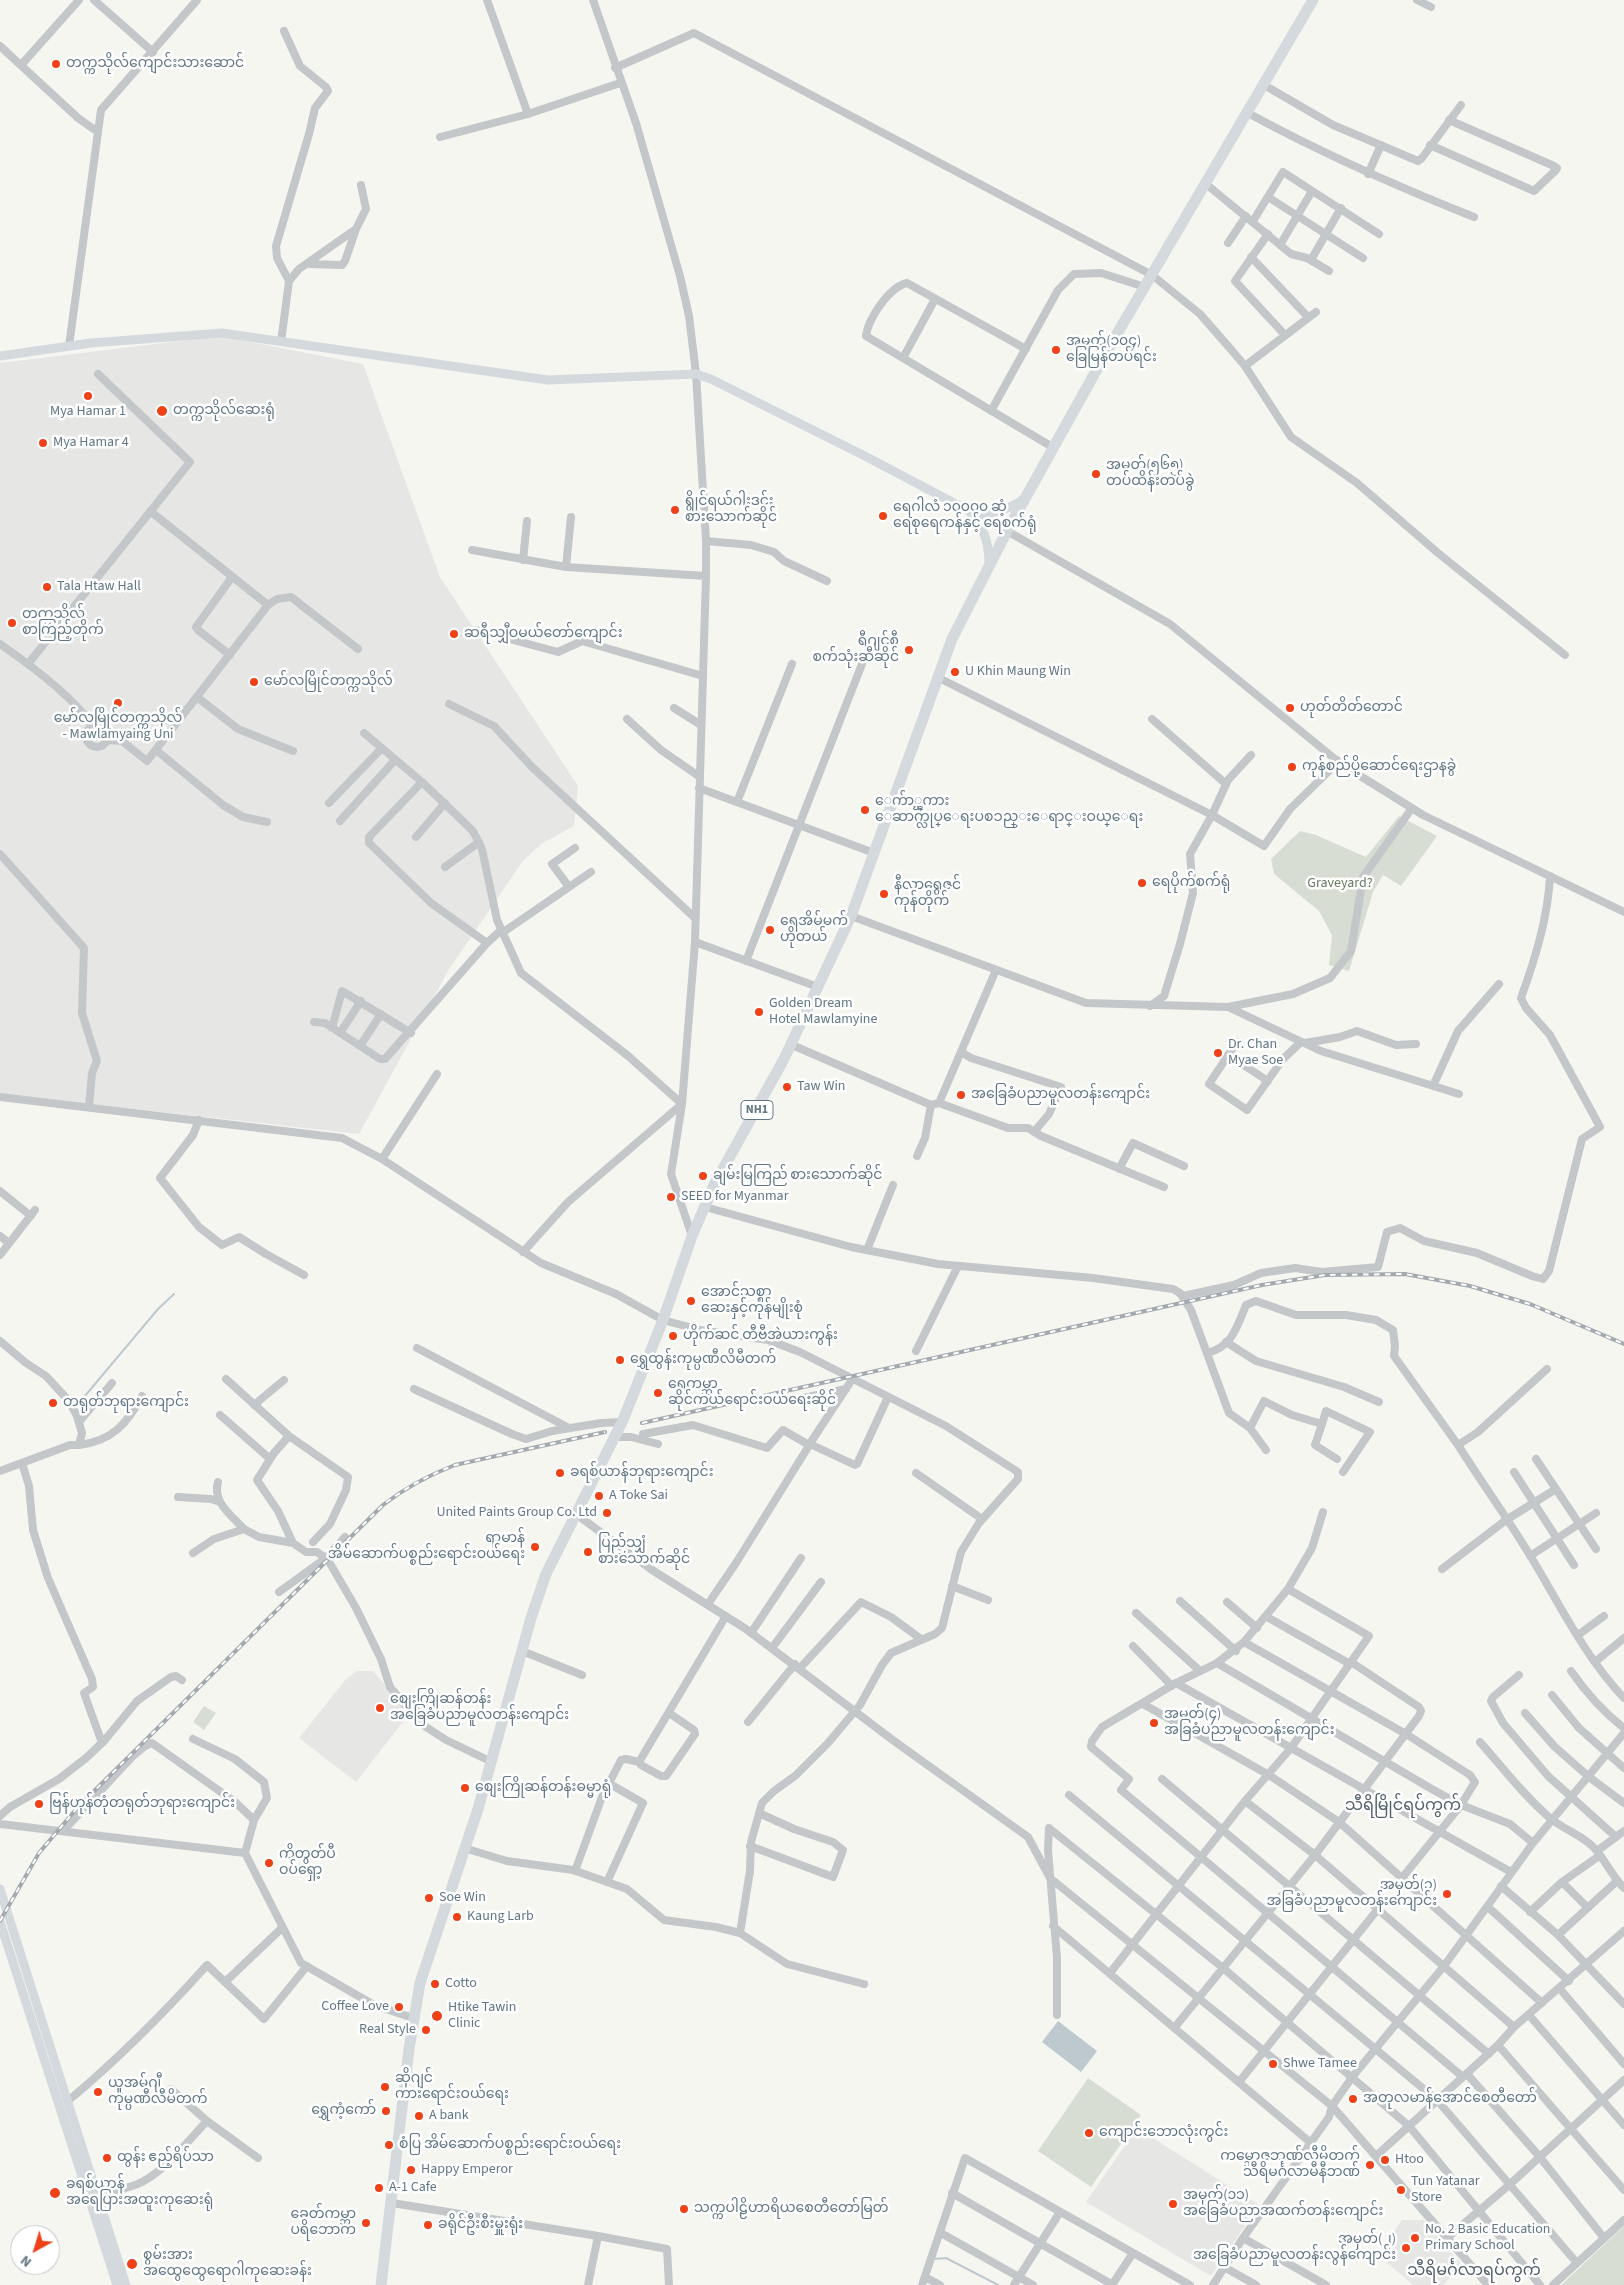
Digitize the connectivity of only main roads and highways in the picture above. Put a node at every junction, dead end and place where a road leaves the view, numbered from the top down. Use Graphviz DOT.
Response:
graph roads {
  1 [pos="1313,0"];
  2 [pos="0,356"];
  3 [pos="1026,498"];
  4 [pos="965,509"];
  5 [pos="1008,531"];
  6 [pos="989,565"];
  7 [pos="0,1889"];
  8 [pos="0,1922"];
  9 [pos="116,2285"];
  10 [pos="126,2285"];
  11 [pos="381,2285"];
  1 -- 3 [label="highway, NH1"];
  2 -- 4 [label="main road"];
  3 -- 4 [label="main road"];
  3 -- 5 [label="highway, NH1"];
  4 -- 5 [label="main road"];
  4 -- 6 [label="main road"];
  5 -- 6 [label="highway, NH1"];
  6 -- 11 [label="highway, NH1"];
  7 -- 10 [label="main road"];
  8 -- 9 [label="main road"];
}
